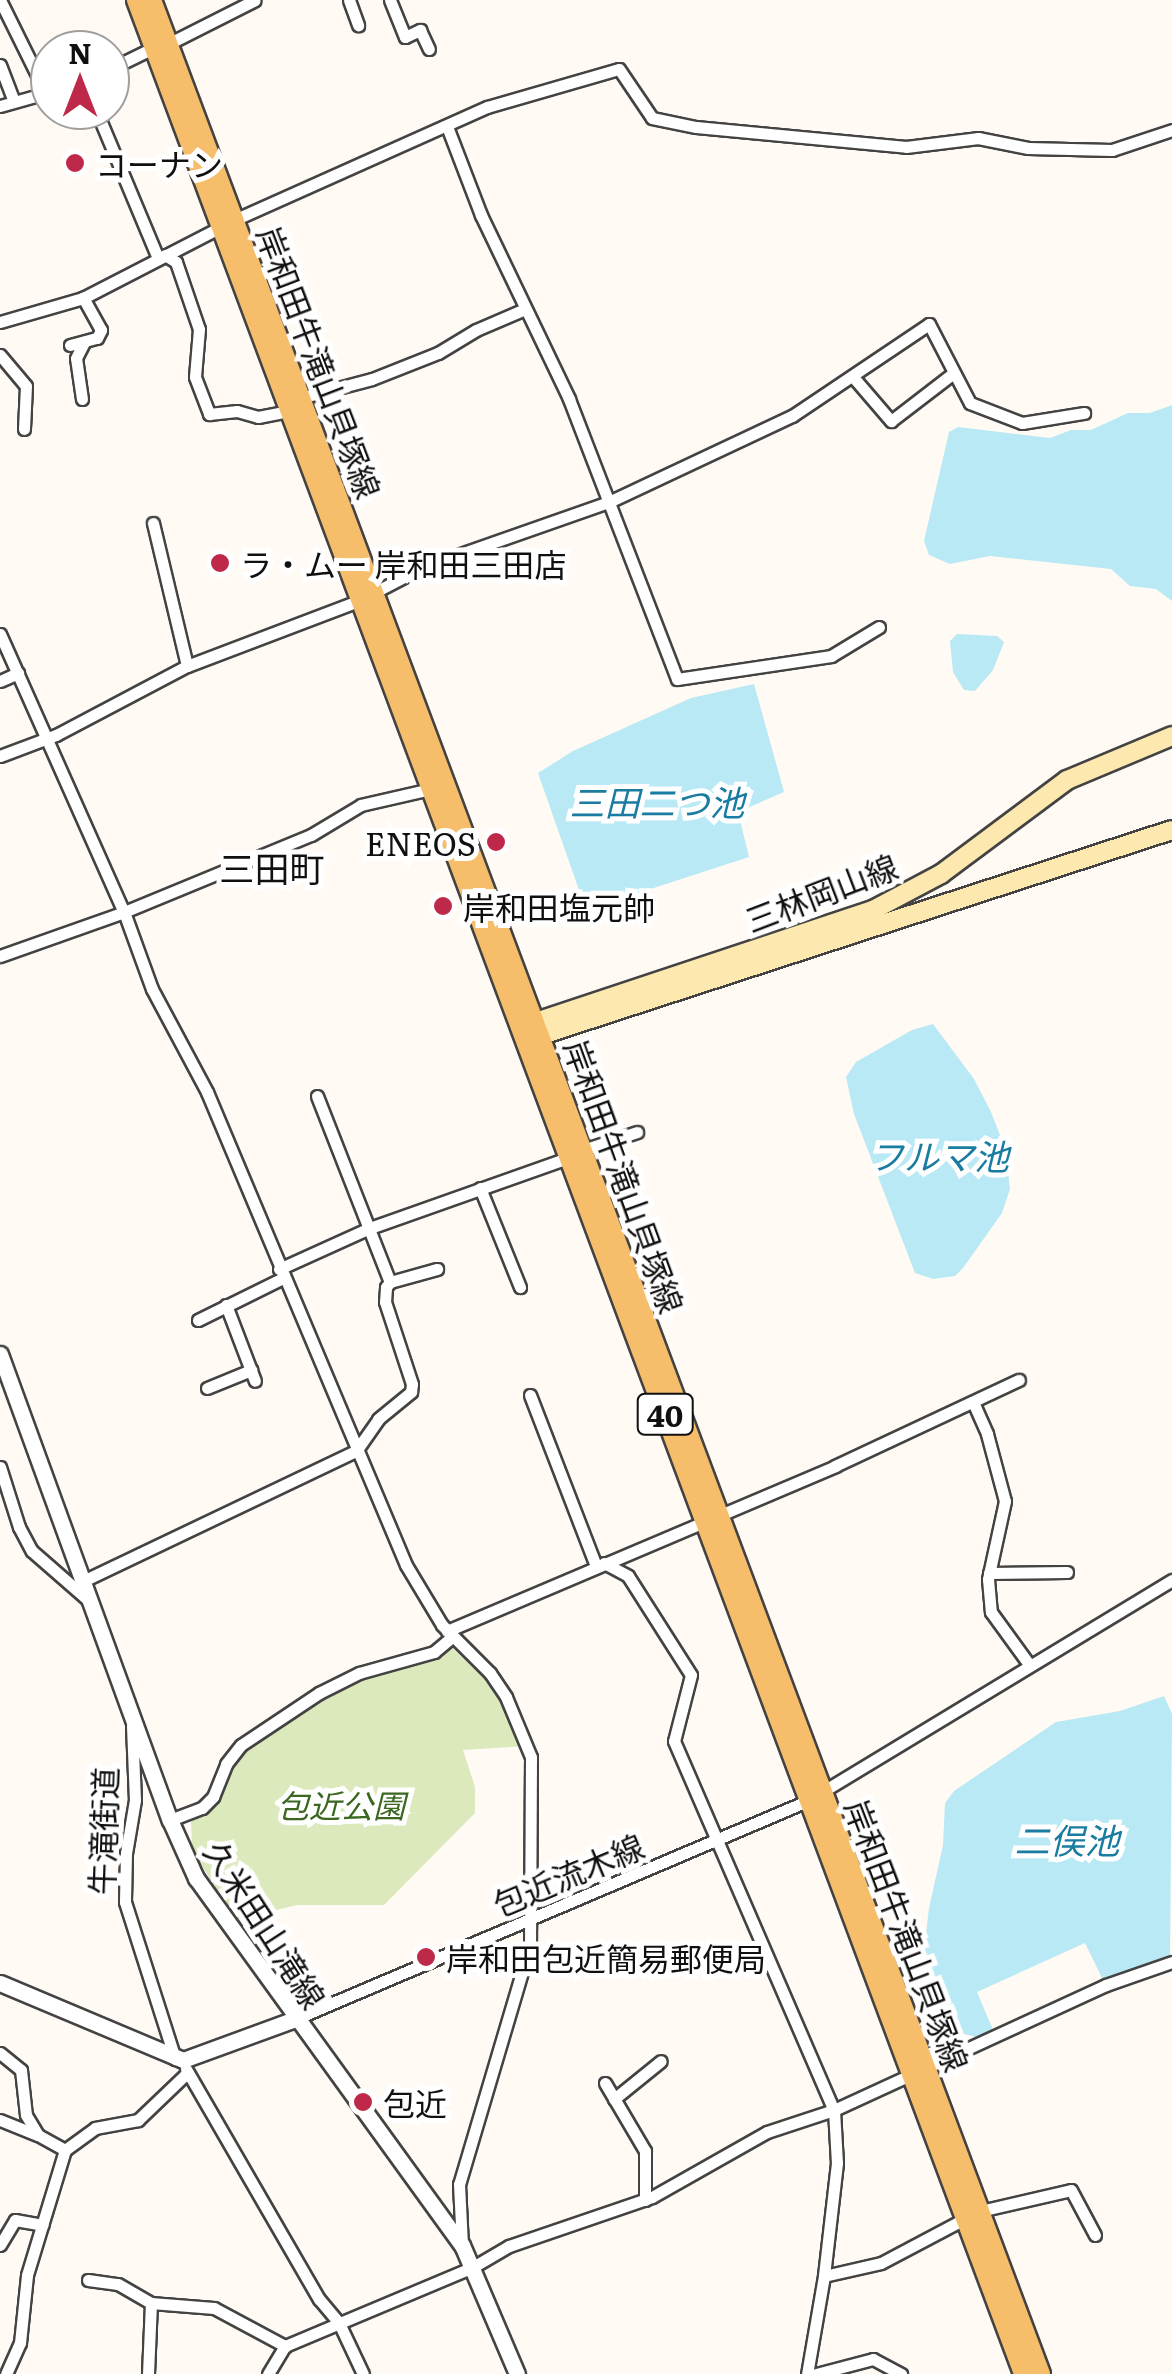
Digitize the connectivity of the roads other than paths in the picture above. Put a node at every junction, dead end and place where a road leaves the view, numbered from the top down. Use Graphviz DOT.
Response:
graph roads {
  1 [pos="0,0"];
  2 [pos="136,0"];
  3 [pos="152,0"];
  4 [pos="256,0"];
  5 [pos="349,0"];
  6 [pos="390,0"];
  7 [pos="4,18"];
  8 [pos="358,25"];
  9 [pos="161,46"];
  10 [pos="429,49"];
  11 [pos="130,59"];
  12 [pos="30,62"];
  13 [pos="0,64"];
  14 [pos="30,97"];
  15 [pos="14,101"];
  16 [pos="0,106"];
  17 [pos="448,128"];
  18 [pos="105,130"];
  19 [pos="1172,130"];
  20 [pos="226,223"];
  21 [pos="162,257"];
  22 [pos="82,298"];
  23 [pos="525,309"];
  24 [pos="0,322"];
  25 [pos="84,342"];
  26 [pos="70,345"];
  27 [pos="0,354"];
  28 [pos="952,374"];
  29 [pos="854,378"];
  30 [pos="82,399"];
  31 [pos="294,404"];
  32 [pos="1084,413"];
  33 [pos="24,429"];
  34 [pos="610,502"];
  35 [pos="151,532"];
  36 [pos="375,590"];
  37 [pos="358,600"];
  38 [pos="879,627"];
  39 [pos="0,634"];
  40 [pos="187,666"];
  41 [pos="18,673"];
  42 [pos="0,681"];
  43 [pos="1172,736"];
  44 [pos="46,738"];
  45 [pos="0,756"];
  46 [pos="431,788"];
  47 [pos="1172,830"];
  48 [pos="124,912"];
  49 [pos="0,956"];
  50 [pos="530,1031"];
  51 [pos="317,1096"];
  52 [pos="637,1132"];
  53 [pos="575,1154"];
  54 [pos="480,1188"];
  55 [pos="367,1228"];
  56 [pos="437,1269"];
  57 [pos="281,1274"];
  58 [pos="390,1282"];
  59 [pos="520,1287"];
  60 [pos="226,1306"];
  61 [pos="198,1320"];
  62 [pos="0,1354"];
  63 [pos="1019,1380"];
  64 [pos="207,1388"];
  65 [pos="530,1395"];
  66 [pos="972,1402"];
  67 [pos="356,1451"];
  68 [pos="0,1467"];
  69 [pos="713,1519"];
  70 [pos="600,1565"];
  71 [pos="1067,1572"];
  72 [pos="989,1573"];
  73 [pos="1172,1580"];
  74 [pos="82,1581"];
  75 [pos="90,1602"];
  76 [pos="450,1634"];
  77 [pos="1028,1663"];
  78 [pos="133,1717"];
  79 [pos="815,1796"];
  80 [pos="170,1820"];
  81 [pos="715,1840"];
  82 [pos="532,1920"];
  83 [pos="1172,1962"];
  84 [pos="0,1983"];
  85 [pos="296,2020"];
  86 [pos="0,2053"];
  87 [pos="661,2061"];
  88 [pos="182,2064"];
  89 [pos="919,2072"];
  90 [pos="605,2083"];
  91 [pos="614,2099"];
  92 [pos="834,2110"];
  93 [pos="0,2120"];
  94 [pos="38,2136"];
  95 [pos="64,2150"];
  96 [pos="645,2200"];
  97 [pos="973,2214"];
  98 [pos="43,2225"];
  99 [pos="1095,2235"];
  100 [pos="0,2245"];
  101 [pos="462,2245"];
  102 [pos="473,2267"];
  103 [pos="824,2276"];
  104 [pos="88,2280"];
  105 [pos="151,2303"];
  106 [pos="339,2323"];
  107 [pos="284,2346"];
  108 [pos="6,2374"];
  109 [pos="148,2374"];
  110 [pos="268,2374"];
  111 [pos="362,2374"];
  112 [pos="518,2374"];
  113 [pos="807,2374"];
  114 [pos="816,2374"];
  115 [pos="901,2374"];
  116 [pos="1023,2374"];
  117 [pos="1041,2374"];
  1 -- 7 [label="street"];
  2 -- 9 [label="main road, 岸和田牛滝山貝塚線 / 40"];
  3 -- 9 [label="main road, 岸和田牛滝山貝塚線 / 40"];
  4 -- 9 [label="street"];
  5 -- 8 [label="street"];
  6 -- 10 [label="street"];
  7 -- 12 [label="street"];
  9 -- 11 [label="street"];
  9 -- 20 [label="main road, 岸和田牛滝山貝塚線 / 40"];
  13 -- 15 [label="street"];
  14 -- 15 [label="street"];
  15 -- 16 [label="street"];
  17 -- 19 [label="street"];
  17 -- 20 [label="street"];
  17 -- 23 [label="street"];
  18 -- 21 [label="street"];
  20 -- 21 [label="street"];
  20 -- 31 [label="main road, 岸和田牛滝山貝塚線 / 40"];
  21 -- 22 [label="street"];
  21 -- 31 [label="street"];
  22 -- 24 [label="street"];
  22 -- 25 [label="street"];
  23 -- 31 [label="street"];
  23 -- 34 [label="street"];
  25 -- 26 [label="street"];
  25 -- 30 [label="street"];
  27 -- 33 [label="street"];
  28 -- 29 [label="street"];
  28 -- 29 [label="street"];
  28 -- 32 [label="street"];
  29 -- 34 [label="street"];
  31 -- 36 [label="main road, 岸和田牛滝山貝塚線 / 40"];
  31 -- 37 [label="main road, 岸和田牛滝山貝塚線 / 40"];
  34 -- 36 [label="street"];
  34 -- 38 [label="street"];
  35 -- 40 [label="street"];
  36 -- 37 [label="street"];
  36 -- 50 [label="main road, 岸和田牛滝山貝塚線 / 40"];
  37 -- 40 [label="street"];
  37 -- 46 [label="main road, 岸和田牛滝山貝塚線 / 40"];
  39 -- 41 [label="street"];
  40 -- 44 [label="street"];
  41 -- 42 [label="street"];
  41 -- 44 [label="street"];
  43 -- 50 [label="main road, 三林岡山線"];
  44 -- 45 [label="street"];
  44 -- 48 [label="street"];
  46 -- 48 [label="street"];
  46 -- 50 [label="main road, 岸和田牛滝山貝塚線 / 40"];
  47 -- 50 [label="main road, 三林岡山線"];
  48 -- 49 [label="street"];
  48 -- 57 [label="street"];
  50 -- 53 [label="main road, 岸和田牛滝山貝塚線 / 40"];
  51 -- 55 [label="street"];
  52 -- 53 [label="street"];
  53 -- 54 [label="street"];
  53 -- 69 [label="main road, 岸和田牛滝山貝塚線 / 40"];
  54 -- 55 [label="street"];
  54 -- 59 [label="street"];
  55 -- 57 [label="street"];
  55 -- 58 [label="street"];
  56 -- 58 [label="street"];
  57 -- 60 [label="street"];
  57 -- 67 [label="street"];
  58 -- 67 [label="street"];
  60 -- 61 [label="street"];
  60 -- 64 [label="street"];
  62 -- 74 [label="street, 久米田山滝線"];
  63 -- 66 [label="street"];
  65 -- 70 [label="street"];
  66 -- 69 [label="street"];
  66 -- 72 [label="street"];
  67 -- 74 [label="street"];
  67 -- 76 [label="street"];
  68 -- 75 [label="street"];
  69 -- 70 [label="street"];
  69 -- 79 [label="main road, 岸和田牛滝山貝塚線 / 40"];
  70 -- 76 [label="street"];
  70 -- 81 [label="street"];
  71 -- 72 [label="street"];
  72 -- 77 [label="street"];
  73 -- 77 [label="street, 包近流木線"];
  74 -- 75 [label="street, 久米田山滝線"];
  75 -- 78 [label="street, 久米田山滝線"];
  76 -- 80 [label="street"];
  76 -- 82 [label="street"];
  77 -- 79 [label="street, 包近流木線"];
  78 -- 80 [label="street, 久米田山滝線"];
  78 -- 88 [label="street, 牛滝街道"];
  79 -- 81 [label="street, 包近流木線"];
  79 -- 89 [label="main road, 岸和田牛滝山貝塚線 / 40"];
  80 -- 85 [label="street, 久米田山滝線"];
  81 -- 82 [label="street, 包近流木線"];
  81 -- 92 [label="street"];
  82 -- 85 [label="street, 包近流木線"];
  82 -- 101 [label="street"];
  83 -- 89 [label="street"];
  84 -- 88 [label="street"];
  85 -- 88 [label="street, 包近流木線"];
  85 -- 101 [label="street, 久米田山滝線"];
  86 -- 94 [label="street"];
  87 -- 91 [label="street"];
  88 -- 95 [label="street"];
  88 -- 106 [label="street, 牛滝街道"];
  89 -- 92 [label="street"];
  89 -- 97 [label="main road, 岸和田牛滝山貝塚線 / 40"];
  90 -- 91 [label="street"];
  91 -- 96 [label="street"];
  92 -- 96 [label="street"];
  92 -- 103 [label="street"];
  93 -- 94 [label="street"];
  94 -- 95 [label="street"];
  95 -- 98 [label="street"];
  96 -- 102 [label="street"];
  97 -- 99 [label="street"];
  97 -- 103 [label="street"];
  97 -- 116 [label="main road, 岸和田牛滝山貝塚線 / 40"];
  97 -- 117 [label="main road, 岸和田牛滝山貝塚線 / 40"];
  98 -- 100 [label="street"];
  98 -- 108 [label="street"];
  101 -- 102 [label="street, 久米田山滝線"];
  102 -- 106 [label="street"];
  102 -- 112 [label="street, 久米田山滝線"];
  103 -- 113 [label="street"];
  104 -- 105 [label="street"];
  105 -- 107 [label="street"];
  105 -- 109 [label="street"];
  106 -- 107 [label="street"];
  106 -- 111 [label="street, 牛滝街道"];
  107 -- 110 [label="street"];
  114 -- 115 [label="street"];
}
